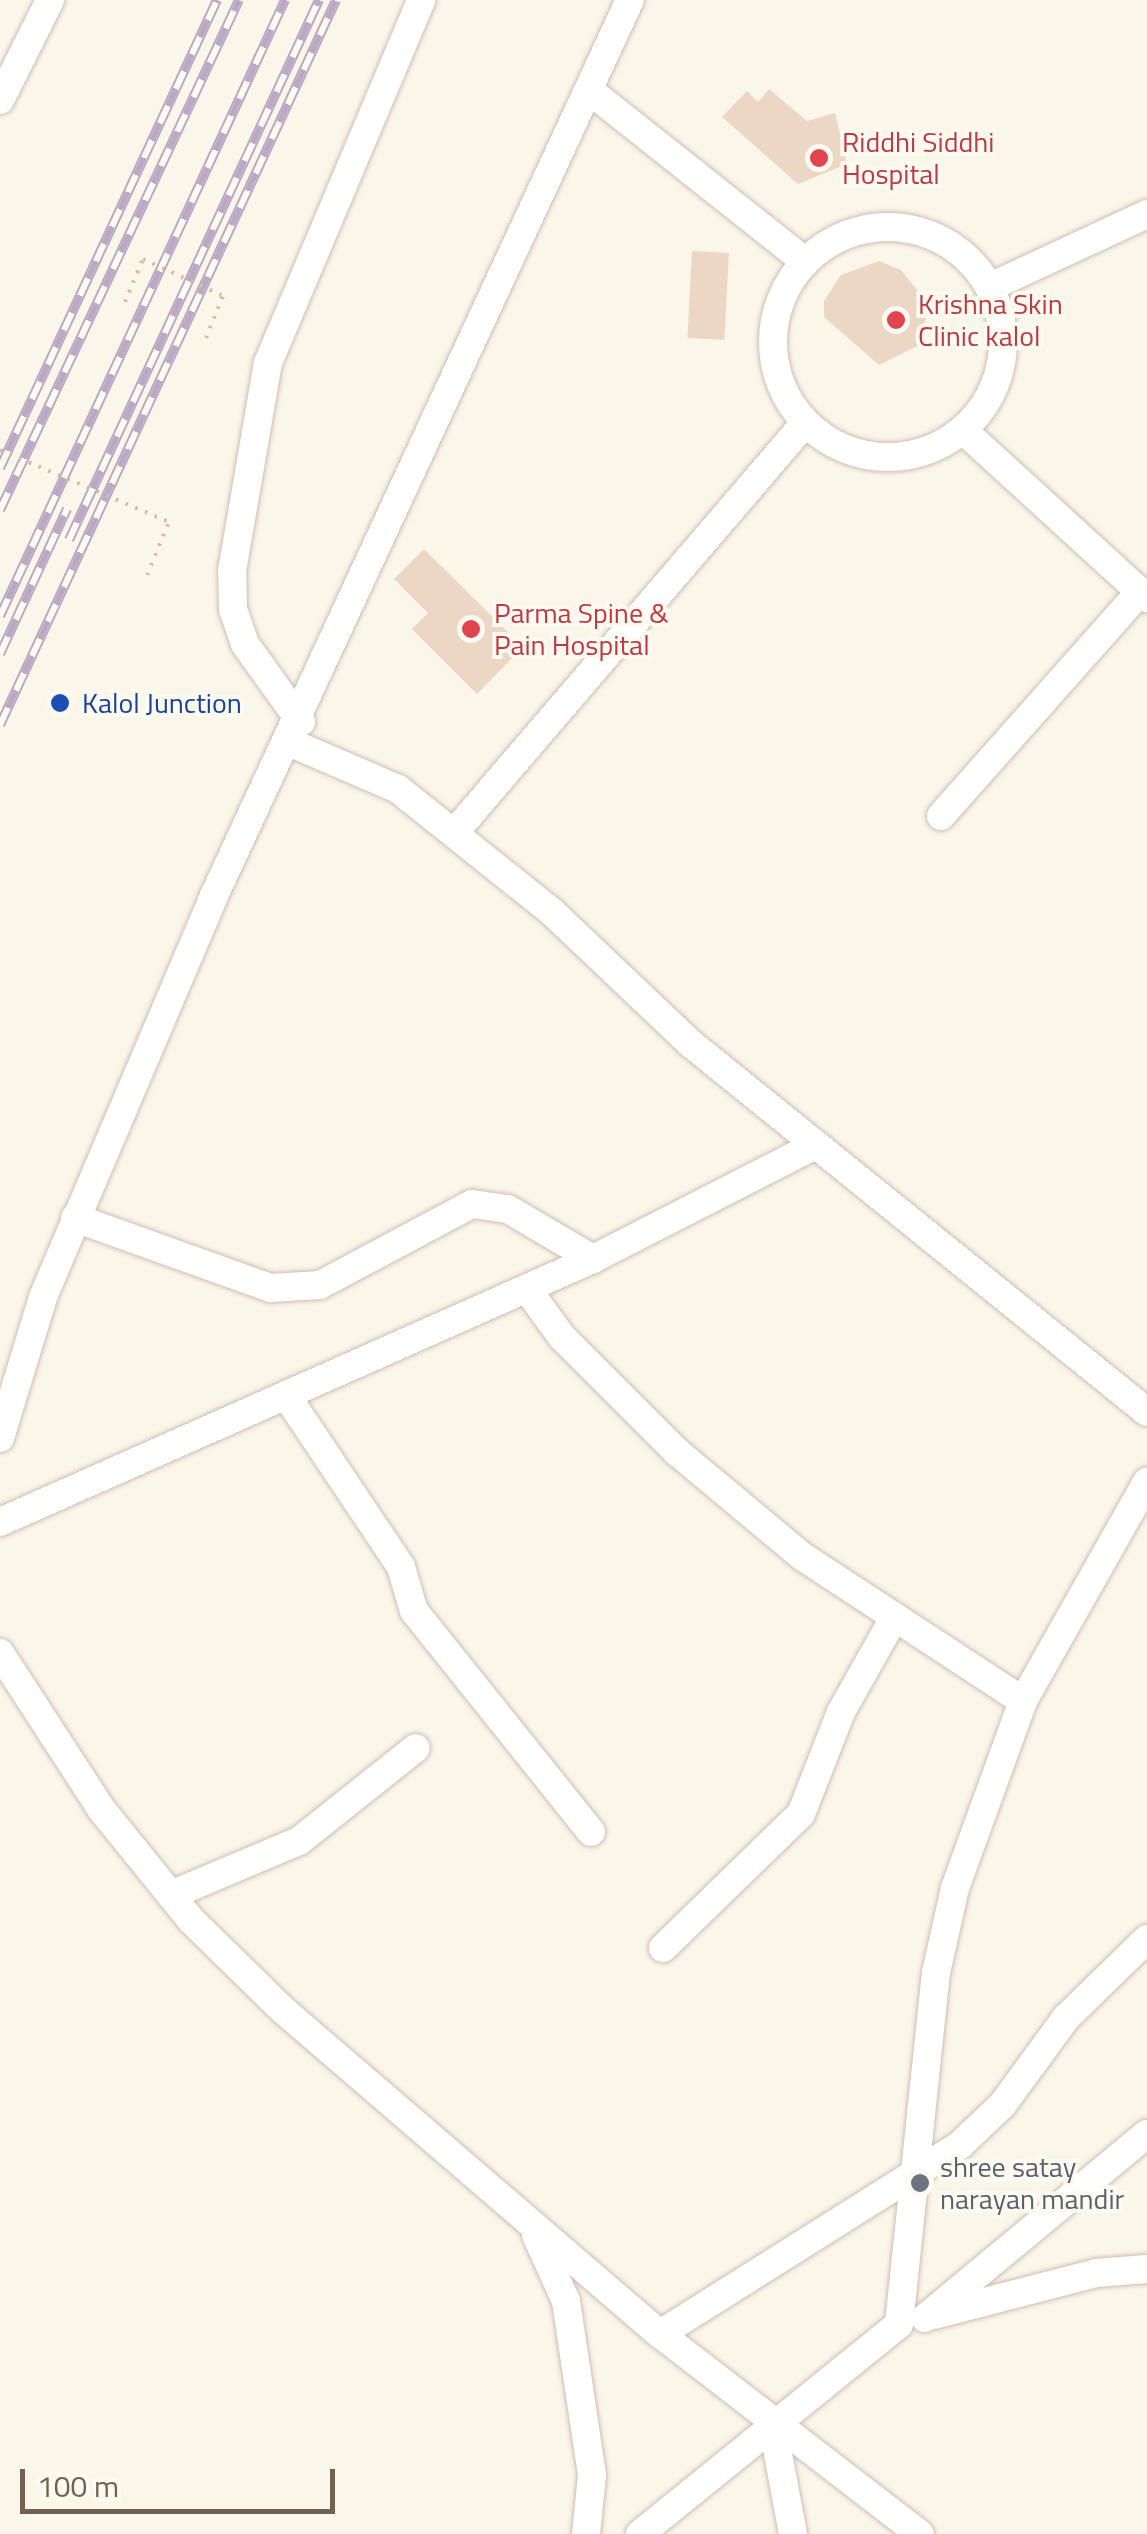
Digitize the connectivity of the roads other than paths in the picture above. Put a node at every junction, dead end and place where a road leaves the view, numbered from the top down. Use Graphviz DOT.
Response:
graph roads {
  1 [pos="50,0"];
  2 [pos="421,0"];
  3 [pos="630,0"];
  4 [pos="590,91"];
  5 [pos="0,100"];
  6 [pos="1147,214"];
  7 [pos="806,262"];
  8 [pos="990,287"];
  9 [pos="805,423"];
  10 [pos="964,431"];
  11 [pos="1144,595"];
  12 [pos="296,733"];
  13 [pos="941,816"];
  14 [pos="454,833"];
  15 [pos="814,1146"];
  16 [pos="846,1173"];
  17 [pos="75,1218"];
  18 [pos="592,1258"];
  19 [pos="527,1288"];
  20 [pos="286,1395"];
  21 [pos="1147,1412"];
  22 [pos="1147,1433"];
  23 [pos="0,1438"];
  24 [pos="1147,1482"];
  25 [pos="0,1522"];
  26 [pos="894,1618"];
  27 [pos="0,1653"];
  28 [pos="1023,1701"];
  29 [pos="416,1748"];
  30 [pos="592,1832"];
  31 [pos="171,1895"];
  32 [pos="1147,1939"];
  33 [pos="662,1948"];
  34 [pos="1147,2134"];
  35 [pos="916,2170"];
  36 [pos="534,2230"];
  37 [pos="1147,2268"];
  38 [pos="912,2321"];
  39 [pos="660,2334"];
  40 [pos="773,2427"];
  41 [pos="892,2527"];
  42 [pos="578,2533"];
  43 [pos="640,2534"];
  44 [pos="793,2534"];
  45 [pos="920,2534"];
  1 -- 5 [label="street"];
  2 -- 12 [label="street"];
  3 -- 4 [label="street"];
  4 -- 7 [label="street"];
  4 -- 12 [label="street"];
  6 -- 8 [label="street"];
  7 -- 8 [label="street"];
  7 -- 9 [label="street"];
  8 -- 10 [label="street"];
  9 -- 10 [label="street"];
  9 -- 14 [label="street"];
  10 -- 11 [label="street"];
  11 -- 13 [label="street"];
  12 -- 14 [label="street"];
  12 -- 17 [label="street"];
  14 -- 15 [label="street"];
  15 -- 16 [label="street"];
  15 -- 18 [label="street"];
  16 -- 21 [label="street"];
  16 -- 22 [label="street"];
  17 -- 18 [label="street"];
  17 -- 23 [label="street"];
  18 -- 19 [label="street"];
  19 -- 20 [label="street"];
  19 -- 26 [label="street"];
  20 -- 25 [label="street"];
  20 -- 30 [label="street"];
  24 -- 28 [label="street"];
  26 -- 28 [label="street"];
  26 -- 33 [label="street"];
  27 -- 31 [label="street"];
  28 -- 35 [label="street"];
  29 -- 31 [label="street"];
  31 -- 36 [label="street"];
  32 -- 35 [label="street"];
  34 -- 38 [label="street"];
  35 -- 38 [label="street"];
  35 -- 39 [label="street"];
  36 -- 39 [label="street"];
  36 -- 42 [label="street"];
  37 -- 38 [label="street"];
  38 -- 40 [label="street"];
  39 -- 40 [label="street"];
  40 -- 41 [label="street"];
  40 -- 43 [label="street"];
  40 -- 44 [label="street"];
  41 -- 45 [label="street"];
}
